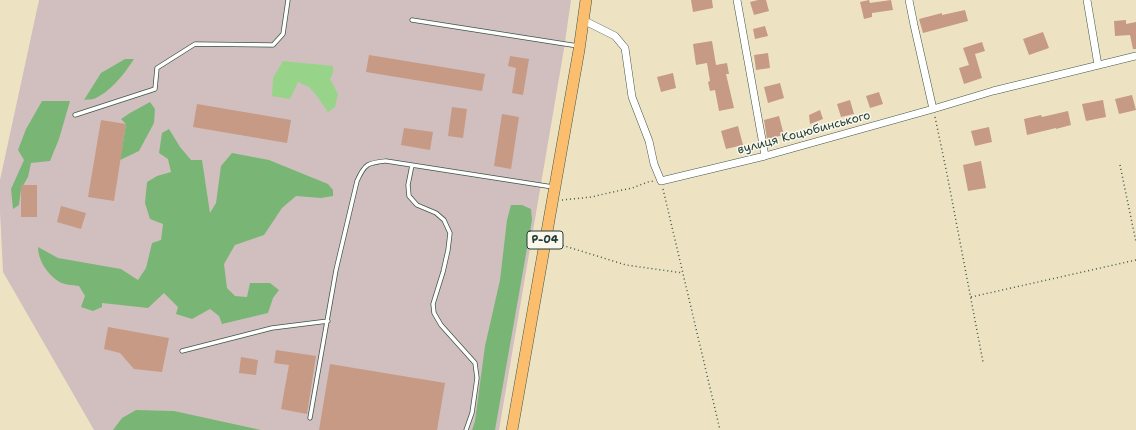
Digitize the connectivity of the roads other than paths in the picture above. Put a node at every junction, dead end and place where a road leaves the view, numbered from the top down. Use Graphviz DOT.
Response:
graph roads {
  1 [pos="288,0"];
  2 [pos="586,0"];
  3 [pos="737,0"];
  4 [pos="909,0"];
  5 [pos="1087,0"];
  6 [pos="412,20"];
  7 [pos="583,20"];
  8 [pos="579,48"];
  9 [pos="1136,56"];
  10 [pos="1098,65"];
  11 [pos="933,109"];
  12 [pos="75,115"];
  13 [pos="764,156"];
  14 [pos="412,165"];
  15 [pos="554,187"];
  16 [pos="328,321"];
  17 [pos="182,351"];
  18 [pos="310,418"];
  19 [pos="466,430"];
  20 [pos="512,430"];
  1 -- 12 [label="lane"];
  2 -- 7 [label="main road, Р-04"];
  3 -- 13 [label="street"];
  4 -- 11 [label="street"];
  5 -- 10 [label="street"];
  6 -- 8 [label="lane"];
  7 -- 8 [label="main road, Р-04"];
  7 -- 13 [label="street, вулиця Коцюбинського"];
  8 -- 15 [label="main road, Р-04"];
  9 -- 10 [label="street, вулиця Коцюбинського"];
  10 -- 11 [label="street, вулиця Коцюбинського"];
  11 -- 13 [label="street, вулиця Коцюбинського"];
  14 -- 15 [label="lane"];
  14 -- 16 [label="lane"];
  14 -- 19 [label="lane"];
  15 -- 20 [label="main road, Р-04"];
  16 -- 17 [label="lane"];
  16 -- 18 [label="lane"];
}
